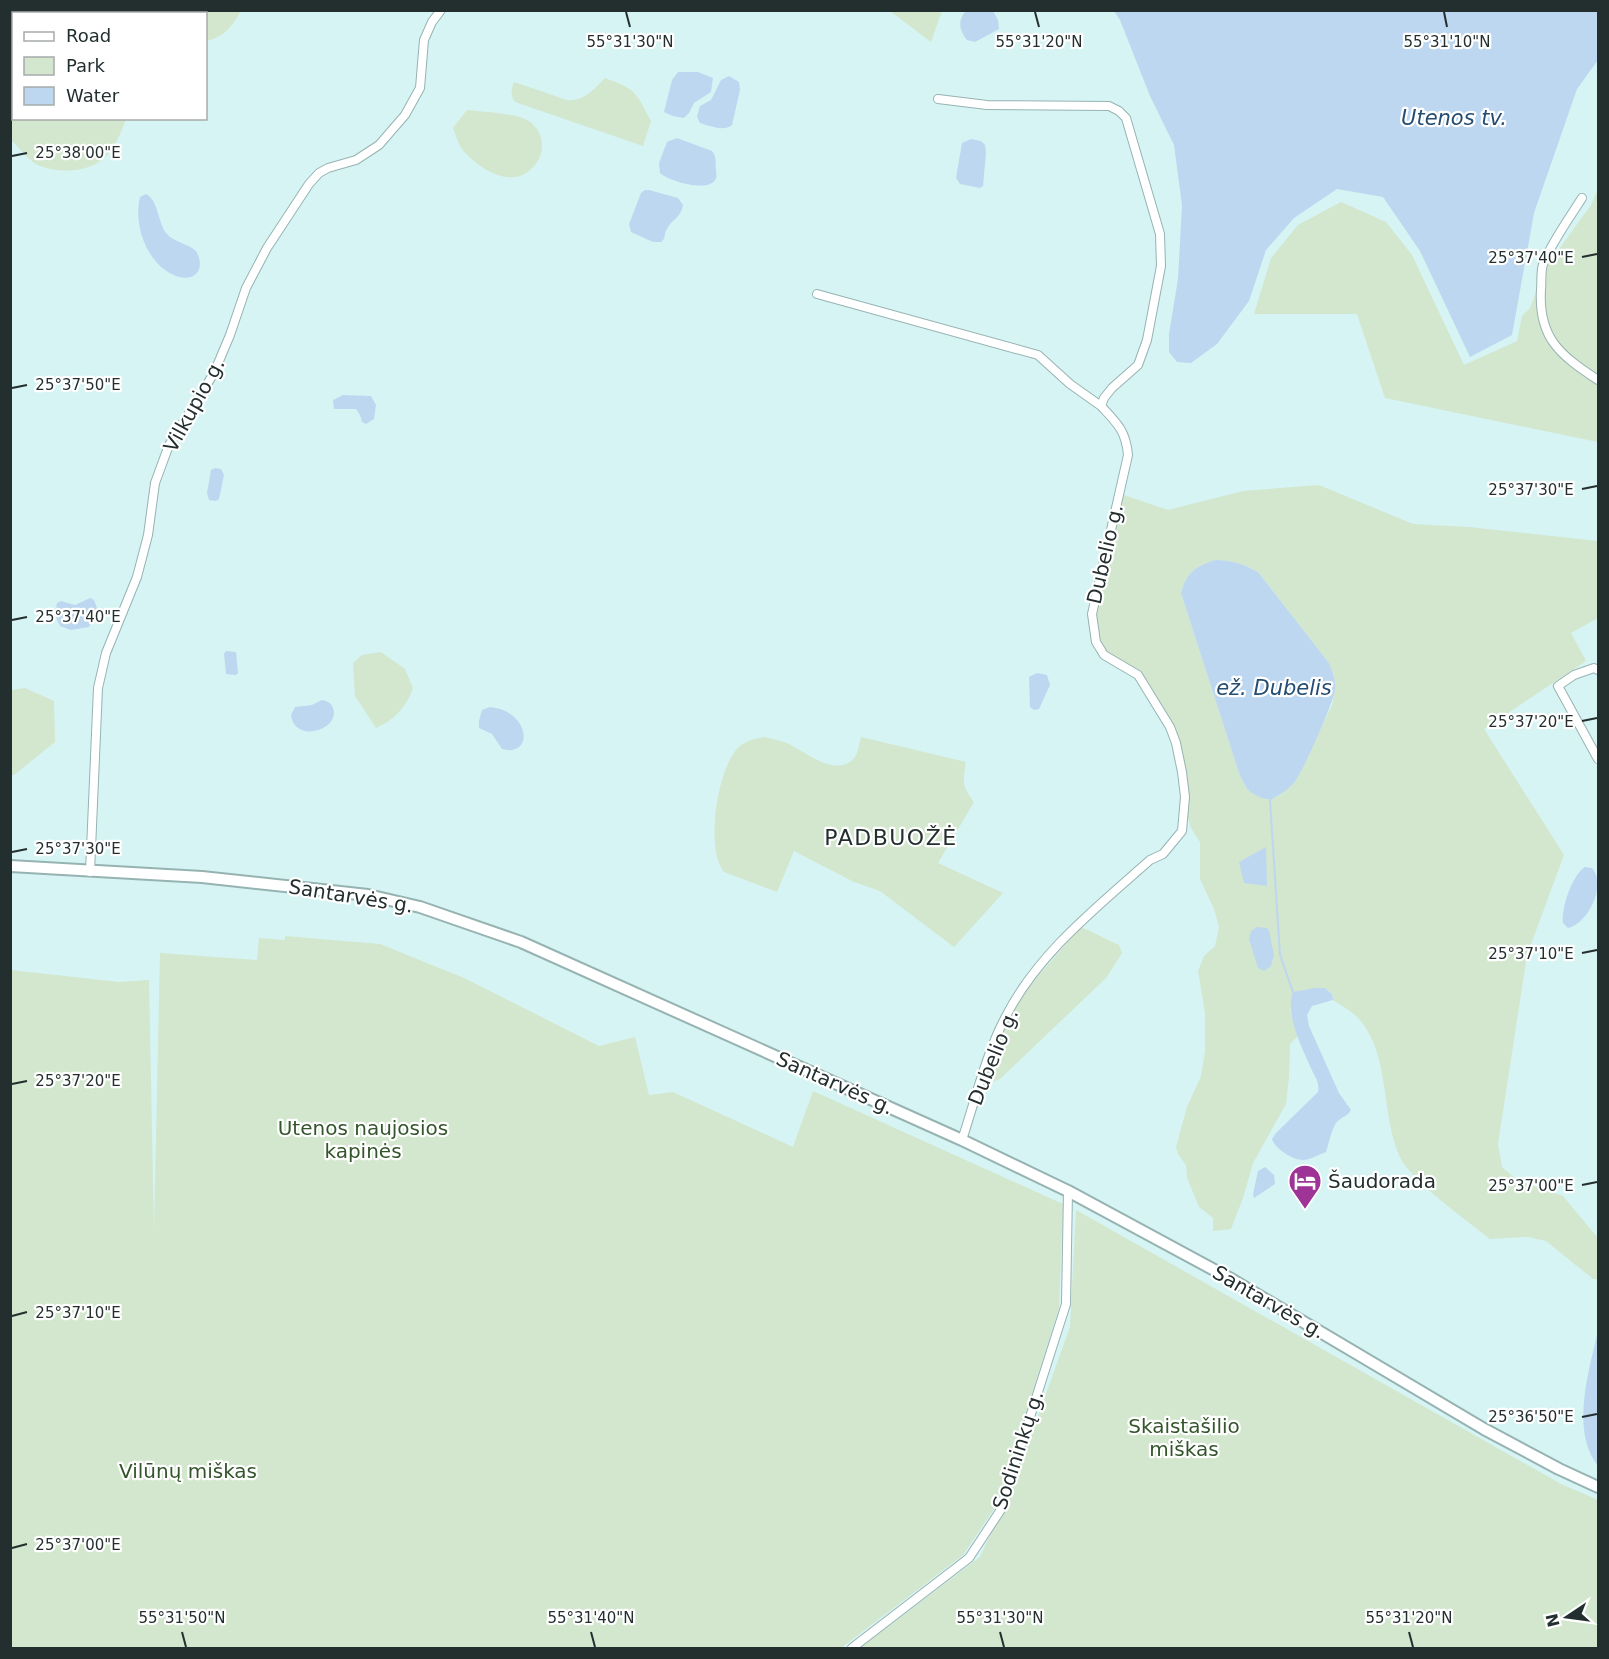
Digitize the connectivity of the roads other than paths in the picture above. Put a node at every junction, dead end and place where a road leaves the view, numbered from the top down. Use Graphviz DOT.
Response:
graph roads {
  1 [pos="441,10"];
  2 [pos="938,99"];
  3 [pos="1582,198"];
  4 [pos="817,294"];
  5 [pos="1599,380"];
  6 [pos="1101,406"];
  7 [pos="1599,670"];
  8 [pos="1599,759"];
  9 [pos="10,866"];
  10 [pos="90,872"];
  11 [pos="962,1140"];
  12 [pos="1068,1191"];
  13 [pos="1599,1486"];
  14 [pos="852,1648"];
  1 -- 10 [label="street, Vilkupio g."];
  2 -- 6 [label="street"];
  3 -- 5 [label="street"];
  4 -- 6 [label="street, Dubelio g."];
  6 -- 11 [label="street, Dubelio g."];
  7 -- 8 [label="street"];
  9 -- 10 [label="main road, Santarvės g."];
  10 -- 11 [label="main road, Santarvės g."];
  11 -- 12 [label="main road, Santarvės g."];
  12 -- 13 [label="main road, Santarvės g."];
  12 -- 14 [label="street, Sodininkų g."];
}
